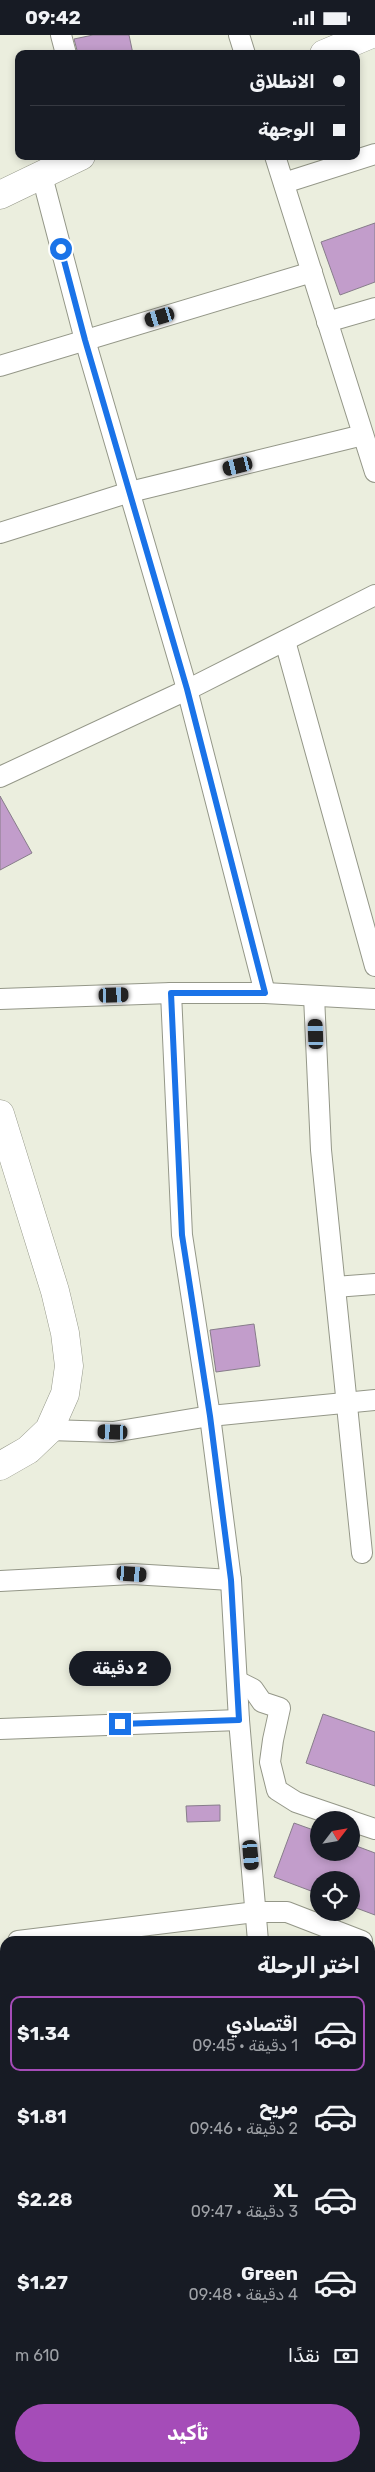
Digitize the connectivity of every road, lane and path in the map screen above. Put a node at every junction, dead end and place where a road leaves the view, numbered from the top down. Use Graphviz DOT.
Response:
graph roads {
  1 [pos="61,35"];
  2 [pos="239,35"];
  3 [pos="369,35"];
  4 [pos="65,50"];
  5 [pos="243,50"];
  6 [pos="333,50"];
  7 [pos="375,154"];
  8 [pos="360,159"];
  9 [pos="73,160"];
  10 [pos="276,160"];
  11 [pos="356,160"];
  12 [pos="42,176"];
  13 [pos="284,183"];
  14 [pos="0,195"];
  15 [pos="312,272"];
  16 [pos="375,308"];
  17 [pos="327,323"];
  18 [pos="85,340"];
  19 [pos="0,366"];
  20 [pos="363,435"];
  21 [pos="375,472"];
  22 [pos="130,493"];
  23 [pos="0,533"];
  24 [pos="375,595"];
  25 [pos="285,641"];
  26 [pos="187,689"];
  27 [pos="0,777"];
  28 [pos="375,966"];
  29 [pos="171,993"];
  30 [pos="265,993"];
  31 [pos="314,996"];
  32 [pos="0,999"];
  33 [pos="375,999"];
  34 [pos="0,1113"];
  35 [pos="375,1284"];
  36 [pos="335,1287"];
  37 [pos="375,1400"];
  38 [pos="346,1403"];
  39 [pos="210,1416"];
  40 [pos="49,1430"];
  41 [pos="0,1467"];
  42 [pos="362,1553"];
  43 [pos="231,1580"];
  44 [pos="0,1581"];
  45 [pos="237,1681"];
  46 [pos="239,1720"];
  47 [pos="0,1729"];
  48 [pos="323,1811"];
  49 [pos="360,1824"];
  50 [pos="375,1829"];
  51 [pos="256,1912"];
  52 [pos="59,1936"];
  53 [pos="258,1936"];
  54 [pos="349,1936"];
  1 -- 4 [label="street"];
  2 -- 5 [label="street"];
  3 -- 6 [label="street"];
  7 -- 8 [label="street"];
  9 -- 12 [label="street"];
  10 -- 13 [label="street"];
  11 -- 13 [label="street"];
  12 -- 14 [label="street"];
  12 -- 18 [label="street"];
  13 -- 15 [label="street"];
  15 -- 17 [label="street"];
  15 -- 18 [label="street"];
  16 -- 17 [label="street"];
  17 -- 20 [label="street"];
  18 -- 19 [label="street"];
  18 -- 22 [label="street"];
  20 -- 21 [label="street"];
  20 -- 22 [label="street"];
  22 -- 23 [label="street"];
  22 -- 26 [label="street"];
  24 -- 25 [label="street"];
  25 -- 26 [label="street"];
  25 -- 28 [label="street"];
  26 -- 27 [label="street"];
  26 -- 30 [label="street"];
  29 -- 30 [label="street"];
  29 -- 32 [label="street"];
  29 -- 39 [label="street"];
  30 -- 31 [label="street"];
  31 -- 33 [label="street"];
  31 -- 36 [label="street"];
  34 -- 40 [label="street"];
  35 -- 36 [label="street"];
  36 -- 38 [label="street"];
  37 -- 38 [label="street"];
  38 -- 39 [label="street"];
  38 -- 42 [label="street"];
  39 -- 40 [label="street"];
  39 -- 43 [label="street"];
  40 -- 41 [label="street"];
  43 -- 44 [label="street"];
  43 -- 45 [label="street"];
  45 -- 46 [label="street"];
  45 -- 48 [label="street"];
  46 -- 47 [label="street"];
  46 -- 51 [label="street"];
  49 -- 50 [label="street"];
  51 -- 52 [label="street"];
  51 -- 53 [label="street"];
  51 -- 54 [label="street"];
}
